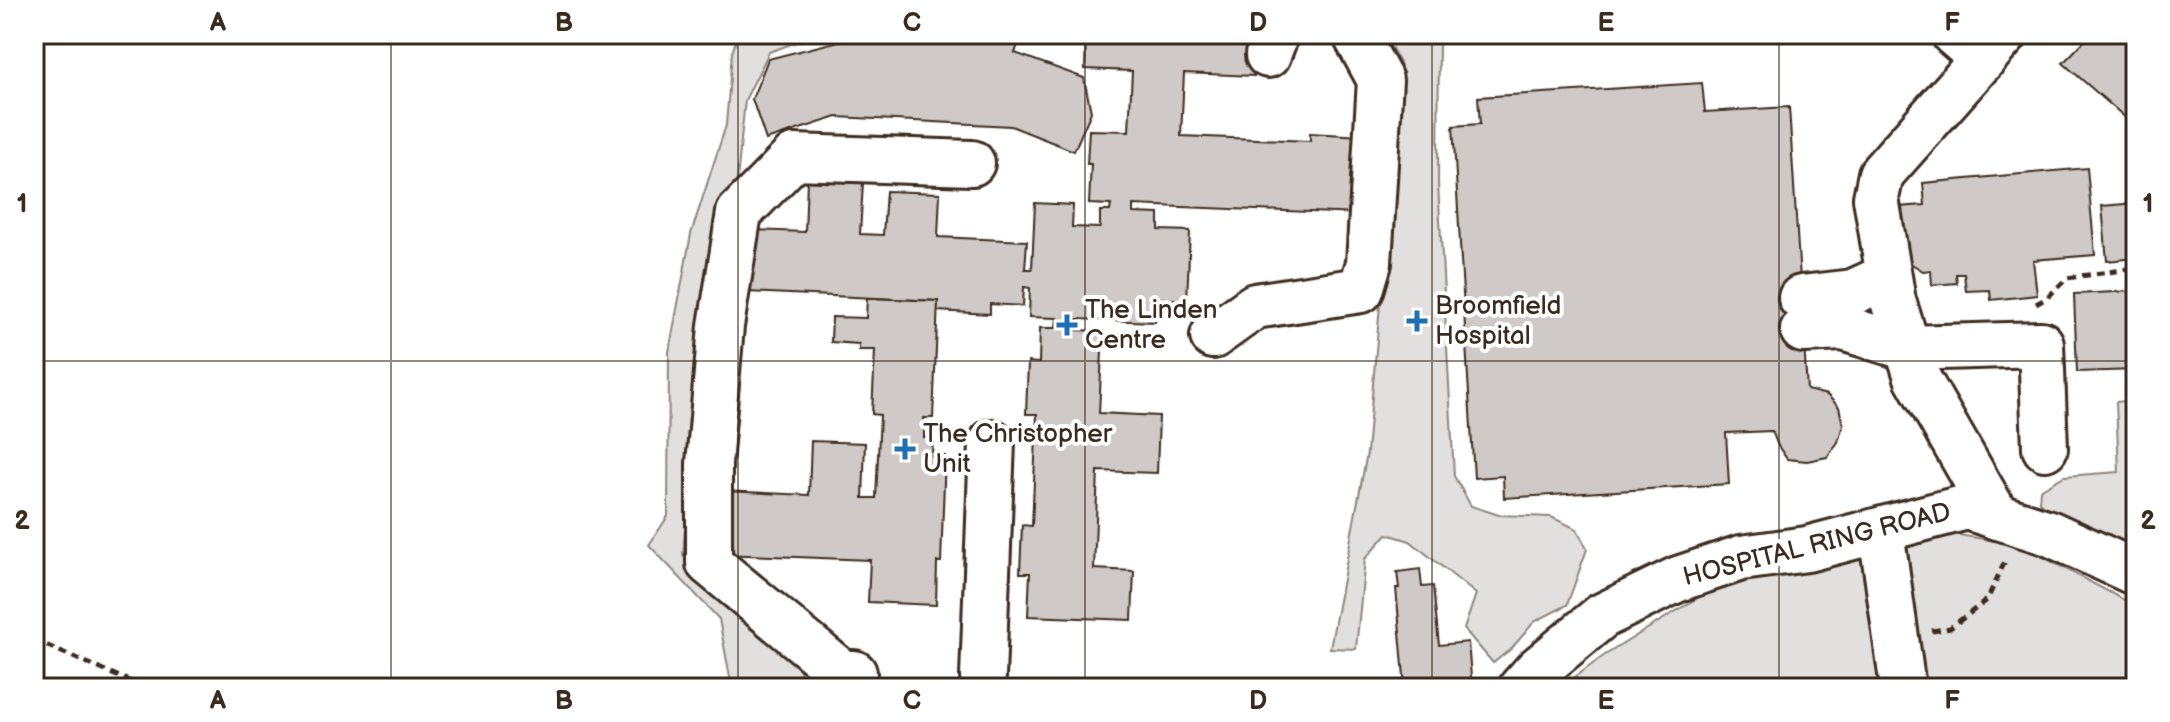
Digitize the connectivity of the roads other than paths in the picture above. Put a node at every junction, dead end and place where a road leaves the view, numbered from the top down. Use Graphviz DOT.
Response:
graph roads {
  1 [pos="1355,34"];
  2 [pos="1981,42"];
  3 [pos="972,163"];
  4 [pos="1888,276"];
  5 [pos="1213,336"];
  6 [pos="1908,348"];
  7 [pos="992,442"];
  8 [pos="2045,448"];
  9 [pos="2005,520"];
  10 [pos="1881,531"];
  11 [pos="2136,573"];
  12 [pos="854,673"];
  13 [pos="983,677"];
  14 [pos="1533,682"];
  15 [pos="1903,688"];
  1 -- 5 [label="street"];
  2 -- 4 [label="street"];
  3 -- 12 [label="street"];
  4 -- 6 [label="street"];
  4 -- 6 [label="street"];
  6 -- 8 [label="street"];
  6 -- 9 [label="street"];
  7 -- 13 [label="street"];
  9 -- 10 [label="street, HOSPITAL RING ROAD"];
  9 -- 11 [label="street, HOSPITAL RING ROAD"];
  10 -- 14 [label="street, HOSPITAL RING ROAD"];
  10 -- 15 [label="street"];
}
